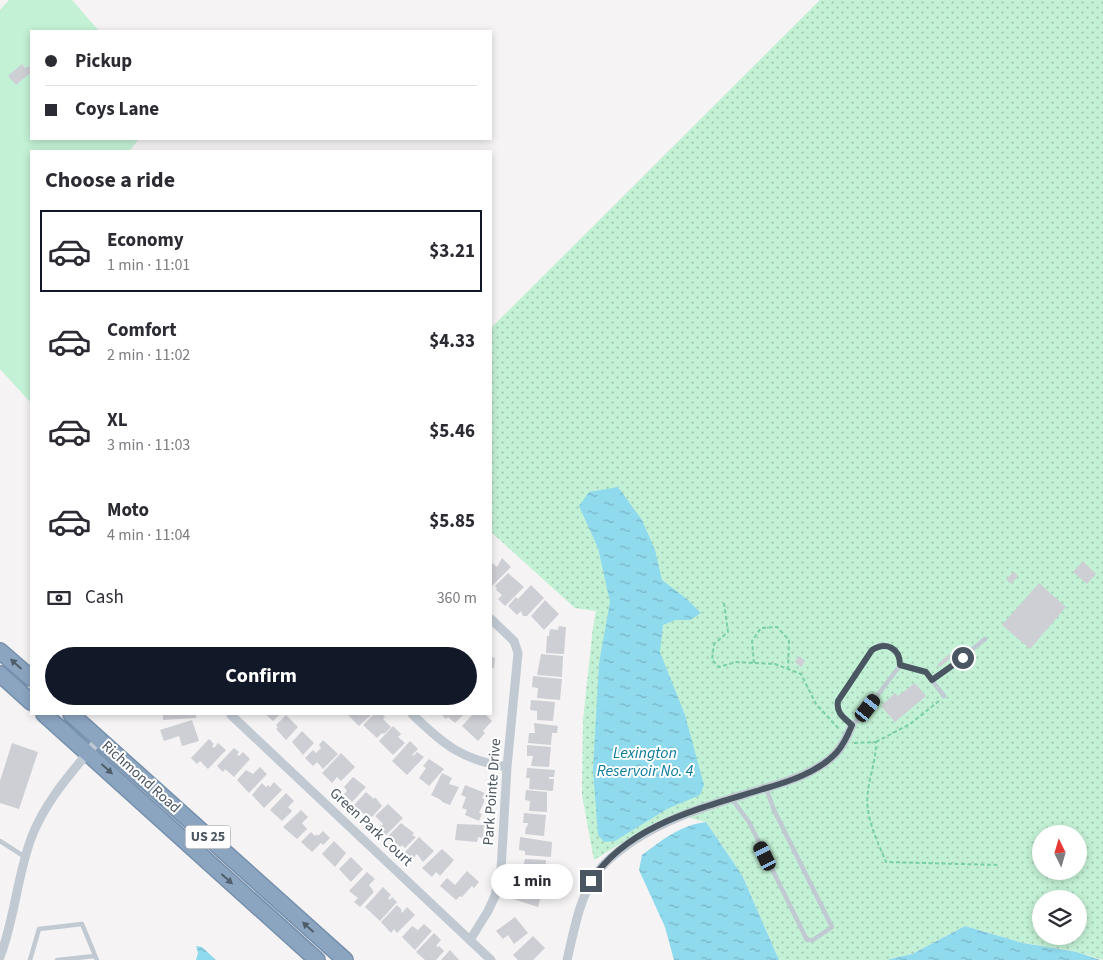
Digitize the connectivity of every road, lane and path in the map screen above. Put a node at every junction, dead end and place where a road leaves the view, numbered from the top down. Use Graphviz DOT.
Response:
graph roads {
  1 [pos="724,603"];
  2 [pos="492,620"];
  3 [pos="985,639"];
  4 [pos="0,650"];
  5 [pos="754,663"];
  6 [pos="900,665"];
  7 [pos="788,669"];
  8 [pos="0,674"];
  9 [pos="30,677"];
  10 [pos="932,680"];
  11 [pos="944,696"];
  12 [pos="30,701"];
  13 [pos="45,715"];
  14 [pos="72,715"];
  15 [pos="231,715"];
  16 [pos="413,715"];
  17 [pos="852,725"];
  18 [pos="99,739"];
  19 [pos="845,740"];
  20 [pos="876,742"];
  21 [pos="88,752"];
  22 [pos="506,767"];
  23 [pos="766,788"];
  24 [pos="732,799"];
  25 [pos="0,841"];
  26 [pos="25,857"];
  27 [pos="999,865"];
  28 [pos="470,940"];
  29 [pos="0,957"];
  30 [pos="96,958"];
  31 [pos="30,960"];
  32 [pos="57,960"];
  33 [pos="317,960"];
  34 [pos="345,960"];
  35 [pos="491,960"];
  36 [pos="567,960"];
  1 -- 5 [label="path"];
  2 -- 22 [label="street, Park Pointe Drive"];
  3 -- 10 [label="lane"];
  9 -- 4 [label="highway, one-way"];
  5 -- 7 [label="path"];
  5 -- 7 [label="path"];
  6 -- 10 [label="lane"];
  6 -- 17 [label="lane"];
  6 -- 17 [label="lane"];
  7 -- 19 [label="path"];
  8 -- 12 [label="highway"];
  10 -- 11 [label="lane"];
  11 -- 20 [label="path"];
  13 -- 21 [label="highway, Richmond Road / US 25"];
  14 -- 18 [label="highway, Richmond Road / US 25"];
  15 -- 28 [label="street, Green Park Court"];
  16 -- 22 [label="street"];
  17 -- 19 [label="street"];
  18 -- 21 [label="street"];
  34 -- 18 [label="highway, Richmond Road / US 25, one-way"];
  19 -- 20 [label="path"];
  19 -- 23 [label="street"];
  20 -- 27 [label="path"];
  21 -- 26 [label="street"];
  21 -- 33 [label="highway, Richmond Road / US 25, one-way"];
  22 -- 28 [label="street, Park Pointe Drive"];
  23 -- 24 [label="street"];
  23 -- 24 [label="lane"];
  24 -- 36 [label="street"];
  25 -- 26 [label="lane"];
  26 -- 29 [label="street"];
  28 -- 35 [label="street, Green Park Court"];
  30 -- 31 [label="lane"];
  30 -- 32 [label="lane"];
}
